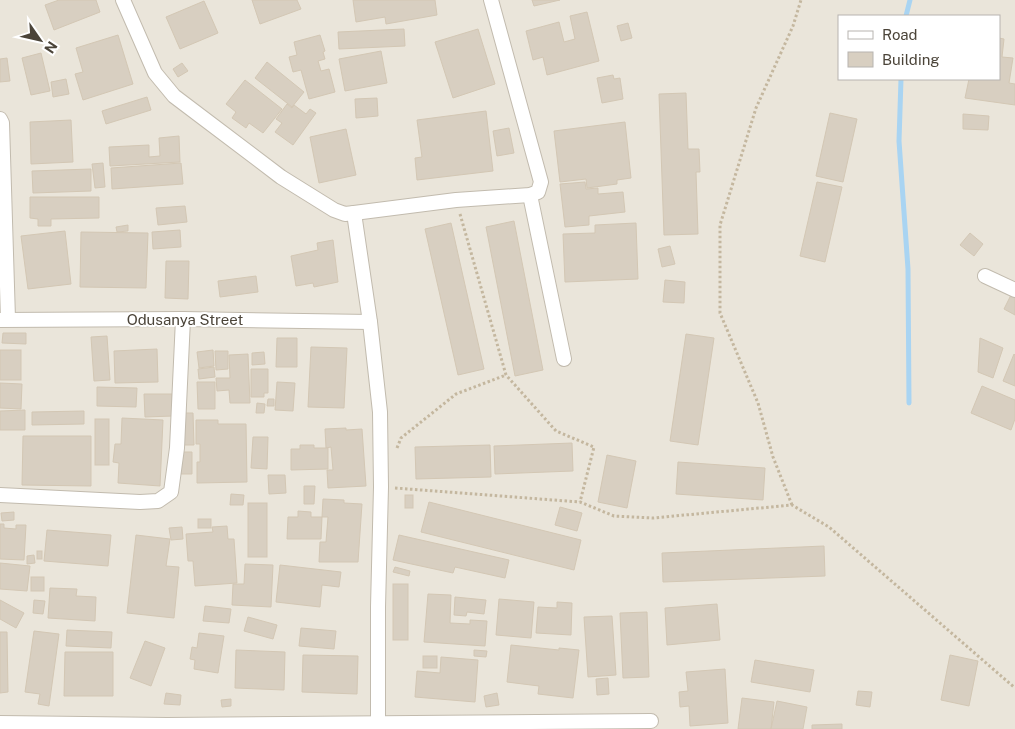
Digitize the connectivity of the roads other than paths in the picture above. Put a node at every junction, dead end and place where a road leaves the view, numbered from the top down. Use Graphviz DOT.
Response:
graph roads {
  1 [pos="122,0"];
  2 [pos="491,0"];
  3 [pos="0,119"];
  4 [pos="530,195"];
  5 [pos="354,213"];
  6 [pos="985,276"];
  7 [pos="1015,290"];
  8 [pos="183,319"];
  9 [pos="4,320"];
  10 [pos="370,322"];
  11 [pos="564,359"];
  12 [pos="0,495"];
  13 [pos="651,721"];
  14 [pos="0,723"];
  15 [pos="378,723"];
  16 [pos="167,727"];
  1 -- 5 [label="street"];
  2 -- 4 [label="street"];
  3 -- 9 [label="street"];
  4 -- 5 [label="street"];
  4 -- 11 [label="street"];
  5 -- 10 [label="street"];
  6 -- 7 [label="street"];
  8 -- 9 [label="street, Odusanya Street"];
  8 -- 10 [label="street, Odusanya Street"];
  8 -- 12 [label="street"];
  10 -- 15 [label="street"];
  13 -- 15 [label="street"];
  14 -- 16 [label="street"];
  15 -- 16 [label="street"];
}
